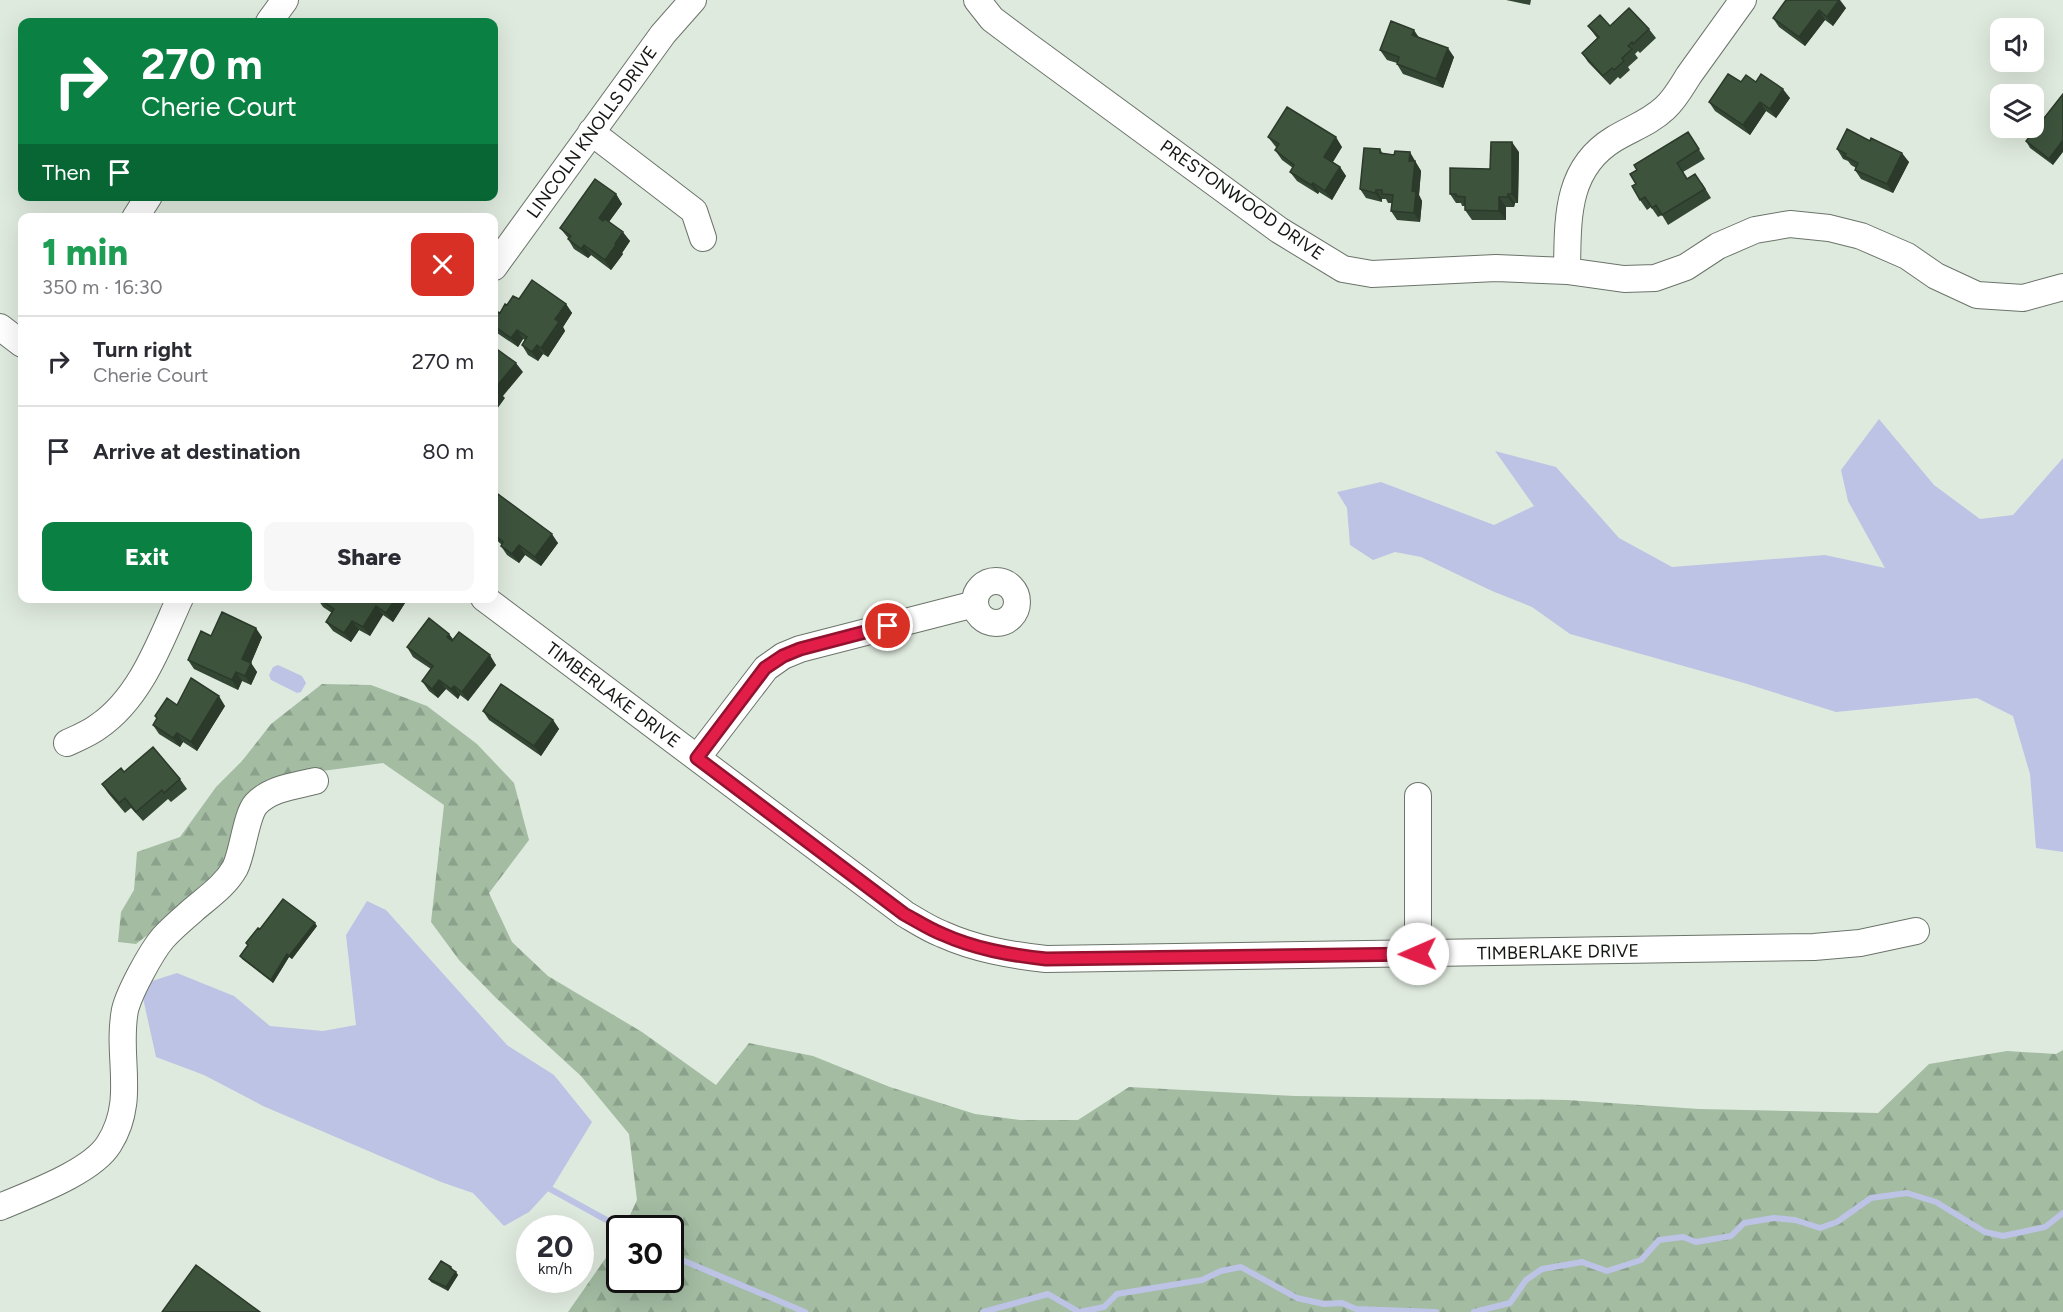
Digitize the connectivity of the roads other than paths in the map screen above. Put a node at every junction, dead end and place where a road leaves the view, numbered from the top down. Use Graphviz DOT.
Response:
graph roads {
  1 [pos="285,0"];
  2 [pos="693,0"];
  3 [pos="976,0"];
  4 [pos="1743,0"];
  5 [pos="272,18"];
  6 [pos="591,132"];
  7 [pos="703,238"];
  8 [pos="498,261"];
  9 [pos="1567,271"];
  10 [pos="2063,287"];
  11 [pos="0,327"];
  12 [pos="18,341"];
  13 [pos="178,603"];
  14 [pos="491,603"];
  15 [pos="975,604"];
  16 [pos="67,743"];
  17 [pos="697,758"];
  18 [pos="315,781"];
  19 [pos="1418,795"];
  20 [pos="1916,931"];
  21 [pos="1418,954"];
  22 [pos="0,1207"];
  1 -- 5 [label="street"];
  2 -- 6 [label="street, LINCOLN KNOLLS DRIVE"];
  3 -- 9 [label="street, PRESTONWOOD DRIVE"];
  4 -- 9 [label="street"];
  6 -- 7 [label="street"];
  6 -- 8 [label="street, LINCOLN KNOLLS DRIVE"];
  9 -- 10 [label="street, PRESTONWOOD DRIVE"];
  11 -- 12 [label="street"];
  13 -- 16 [label="street"];
  14 -- 17 [label="street, TIMBERLAKE DRIVE"];
  15 -- 17 [label="street"];
  17 -- 21 [label="street, TIMBERLAKE DRIVE"];
  18 -- 22 [label="street"];
  19 -- 21 [label="street"];
  20 -- 21 [label="street, TIMBERLAKE DRIVE"];
}
